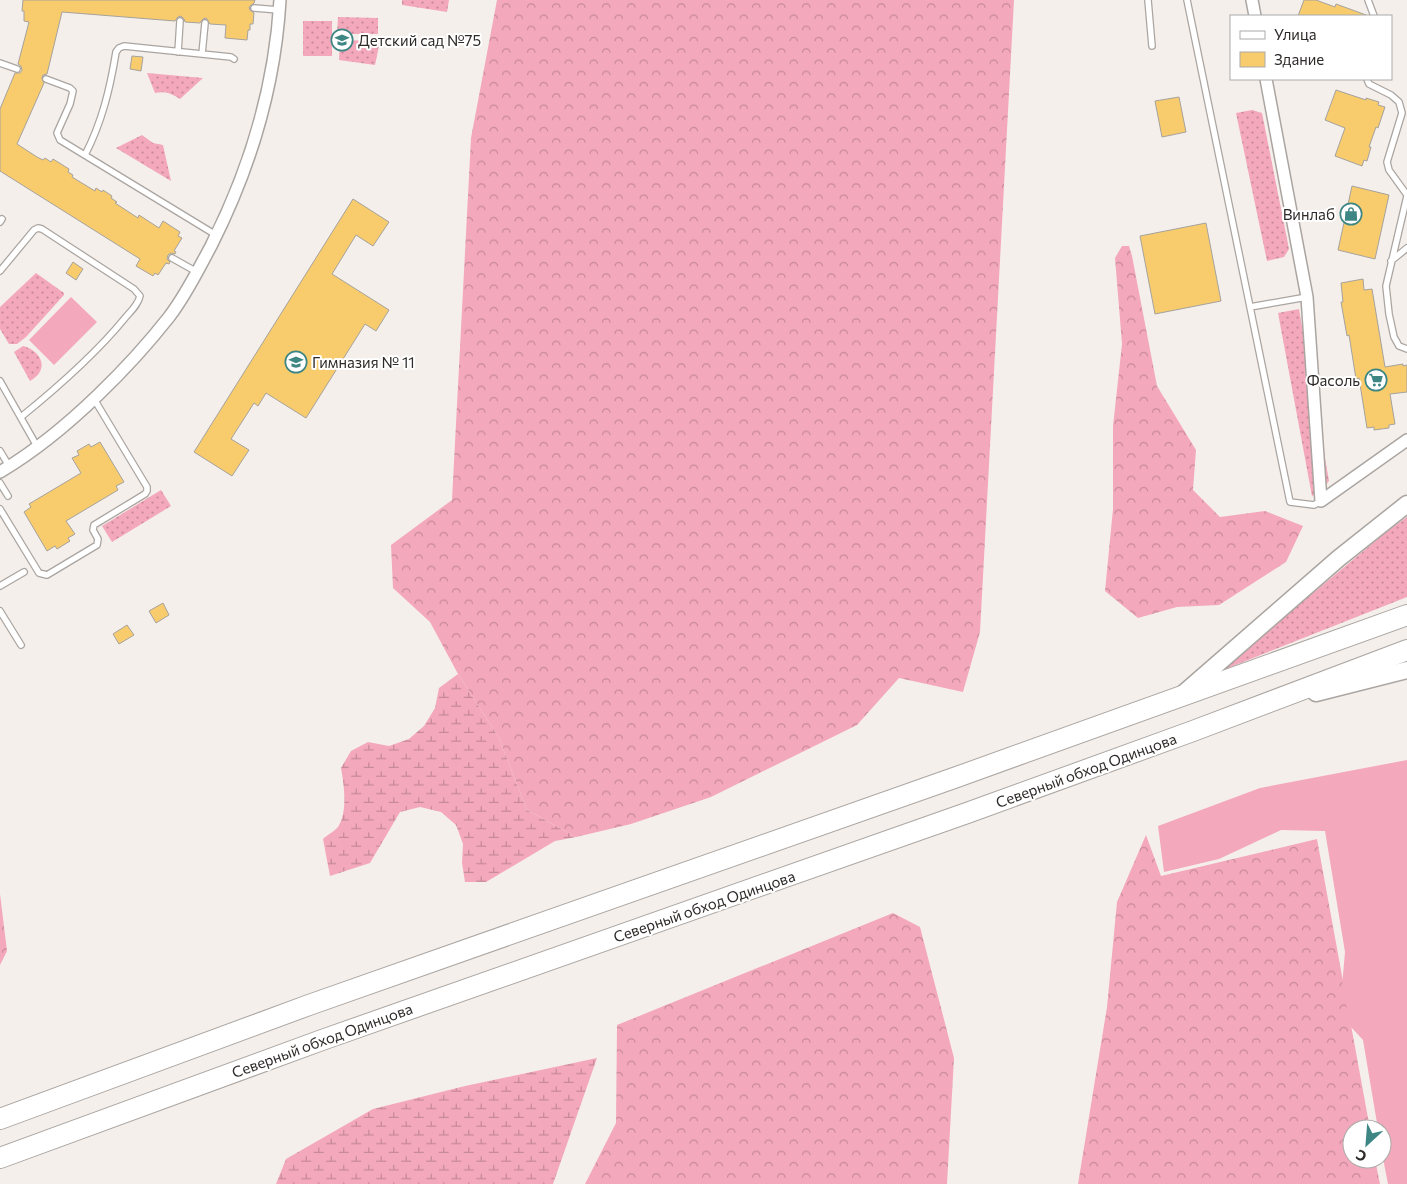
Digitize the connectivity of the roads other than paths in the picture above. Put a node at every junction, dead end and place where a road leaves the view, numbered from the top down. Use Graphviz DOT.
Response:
graph roads {
  1 [pos="1148,0"];
  2 [pos="1187,0"];
  3 [pos="1252,0"];
  4 [pos="1368,0"];
  5 [pos="279,5"];
  6 [pos="254,8"];
  7 [pos="1255,15"];
  8 [pos="1374,15"];
  9 [pos="180,22"];
  10 [pos="205,23"];
  11 [pos="1152,46"];
  12 [pos="178,52"];
  13 [pos="202,54"];
  14 [pos="234,59"];
  15 [pos="0,64"];
  16 [pos="17,69"];
  17 [pos="46,79"];
  18 [pos="1266,80"];
  19 [pos="1367,80"];
  20 [pos="85,155"];
  21 [pos="1407,196"];
  22 [pos="216,235"];
  23 [pos="1407,248"];
  24 [pos="172,258"];
  25 [pos="1391,261"];
  26 [pos="0,271"];
  27 [pos="197,272"];
  28 [pos="1306,296"];
  29 [pos="1250,307"];
  30 [pos="1407,350"];
  31 [pos="0,381"];
  32 [pos="94,399"];
  33 [pos="20,417"];
  34 [pos="1407,440"];
  35 [pos="38,448"];
  36 [pos="0,451"];
  37 [pos="5,469"];
  38 [pos="0,483"];
  39 [pos="8,496"];
  40 [pos="1321,501"];
  41 [pos="1407,504"];
  42 [pos="0,509"];
  43 [pos="24,572"];
  44 [pos="0,586"];
  45 [pos="0,611"];
  46 [pos="1407,616"];
  47 [pos="21,645"];
  48 [pos="1407,650"];
  49 [pos="1407,670"];
  50 [pos="1180,696"];
  51 [pos="1253,709"];
  52 [pos="0,1118"];
  53 [pos="0,1158"];
  1 -- 11 [label="lane"];
  2 -- 29 [label="lane"];
  3 -- 7 [label="street"];
  4 -- 8 [label="lane"];
  5 -- 6 [label="lane"];
  5 -- 22 [label="street"];
  9 -- 12 [label="lane"];
  10 -- 13 [label="lane"];
  12 -- 13 [label="lane"];
  12 -- 20 [label="lane"];
  13 -- 14 [label="lane"];
  15 -- 16 [label="lane"];
  17 -- 20 [label="lane"];
  18 -- 28 [label="street"];
  19 -- 21 [label="lane"];
  20 -- 22 [label="lane"];
  21 -- 25 [label="lane"];
  22 -- 27 [label="street"];
  23 -- 25 [label="lane"];
  24 -- 27 [label="lane"];
  25 -- 30 [label="lane"];
  26 -- 33 [label="lane"];
  27 -- 32 [label="street"];
  28 -- 29 [label="lane"];
  28 -- 40 [label="street"];
  29 -- 40 [label="lane"];
  31 -- 33 [label="lane"];
  32 -- 35 [label="street"];
  32 -- 42 [label="lane"];
  33 -- 35 [label="lane"];
  34 -- 40 [label="street"];
  35 -- 37 [label="street"];
  36 -- 37 [label="lane"];
  38 -- 39 [label="lane"];
  41 -- 50 [label="main road"];
  43 -- 44 [label="lane"];
  45 -- 47 [label="lane"];
  46 -- 50 [label="highway"];
  48 -- 51 [label="highway, Северный обход Одинцова"];
  49 -- 51 [label="main road"];
  50 -- 52 [label="highway"];
  51 -- 53 [label="highway, Северный обход Одинцова"];
}
